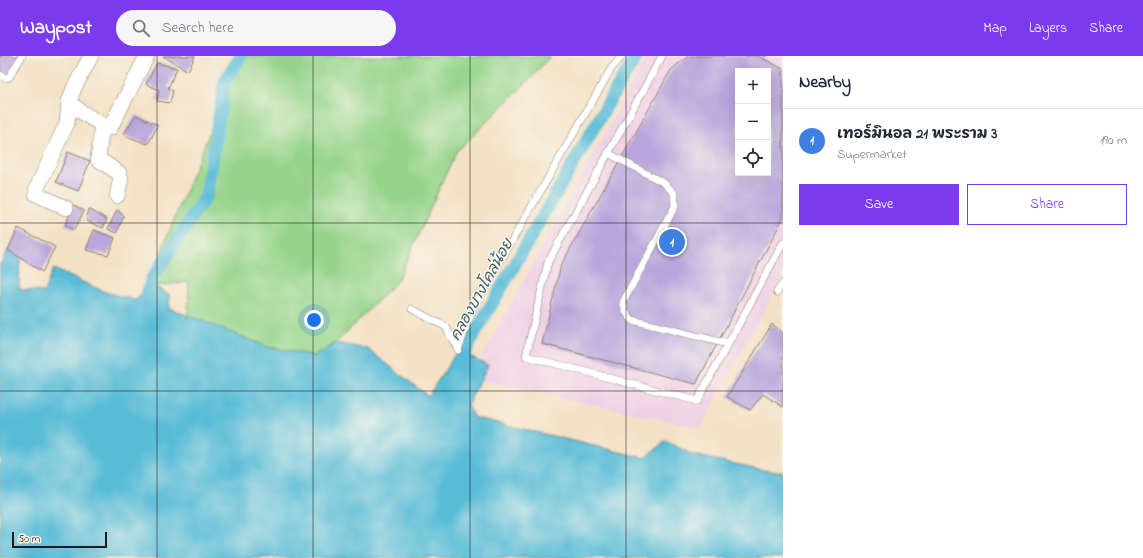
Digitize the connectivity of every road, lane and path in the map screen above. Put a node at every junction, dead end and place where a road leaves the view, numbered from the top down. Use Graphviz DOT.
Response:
graph roads {
  1 [pos="22,56"];
  2 [pos="90,56"];
  3 [pos="147,56"];
  4 [pos="622,56"];
  5 [pos="662,56"];
  6 [pos="0,75"];
  7 [pos="69,102"];
  8 [pos="102,124"];
  9 [pos="608,153"];
  10 [pos="117,196"];
  11 [pos="66,208"];
  12 [pos="783,243"];
  13 [pos="783,284"];
  14 [pos="778,292"];
  15 [pos="412,309"];
  16 [pos="728,344"];
  1 -- 6 [label="lane"];
  2 -- 7 [label="street"];
  3 -- 8 [label="street"];
  4 -- 15 [label="lane"];
  5 -- 9 [label="lane"];
  7 -- 8 [label="street"];
  7 -- 11 [label="street"];
  8 -- 10 [label="street"];
  9 -- 16 [label="lane"];
  9 -- 16 [label="lane"];
  12 -- 16 [label="lane"];
  13 -- 14 [label="lane"];
}
